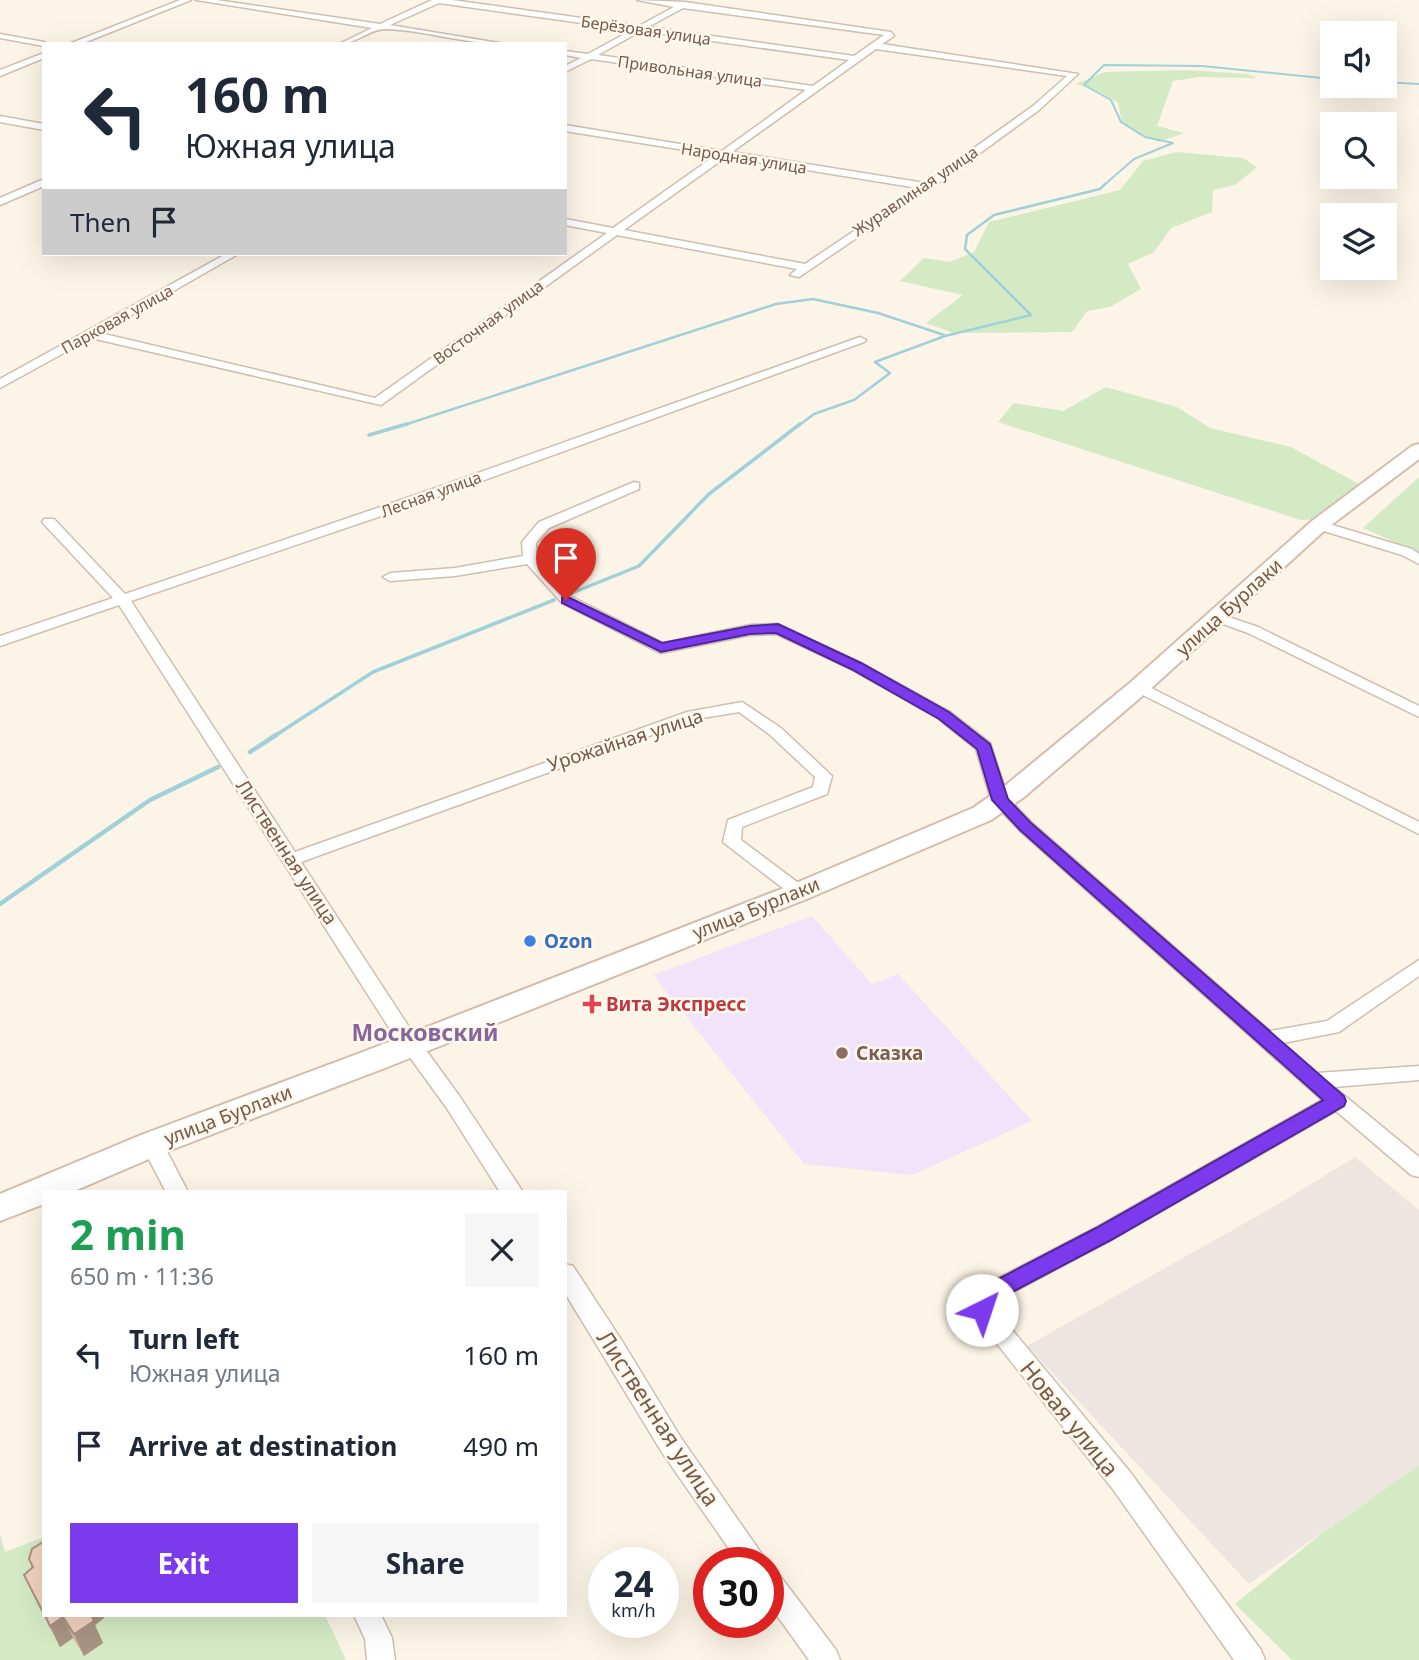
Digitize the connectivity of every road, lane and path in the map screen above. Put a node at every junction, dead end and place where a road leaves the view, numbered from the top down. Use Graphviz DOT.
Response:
graph roads {
  1 [pos="187,0"];
  2 [pos="200,0"];
  3 [pos="438,0"];
  4 [pos="642,0"];
  5 [pos="684,4"];
  6 [pos="379,27"];
  7 [pos="640,29"];
  8 [pos="0,36"];
  9 [pos="78,42"];
  10 [pos="347,42"];
  11 [pos="487,42"];
  12 [pos="42,44"];
  13 [pos="875,46"];
  14 [pos="567,53"];
  15 [pos="42,56"];
  16 [pos="590,56"];
  17 [pos="856,60"];
  18 [pos="567,69"];
  19 [pos="0,73"];
  20 [pos="814,89"];
  21 [pos="0,119"];
  22 [pos="42,127"];
  23 [pos="567,128"];
  24 [pos="722,154"];
  25 [pos="42,183"];
  26 [pos="924,186"];
  27 [pos="0,202"];
  28 [pos="567,222"];
  29 [pos="614,231"];
  30 [pos="229,256"];
  31 [pos="805,267"];
  32 [pos="795,275"];
  33 [pos="89,334"];
  34 [pos="860,340"];
  35 [pos="0,384"];
  36 [pos="1419,450"];
  37 [pos="634,486"];
  38 [pos="49,522"];
  39 [pos="1319,525"];
  40 [pos="530,559"];
  41 [pos="1419,560"];
  42 [pos="390,577"];
  43 [pos="123,600"];
  44 [pos="1217,617"];
  45 [pos="0,641"];
  46 [pos="1139,688"];
  47 [pos="1419,712"];
  48 [pos="1000,800"];
  49 [pos="1419,829"];
  50 [pos="292,859"];
  51 [pos="799,891"];
  52 [pos="1419,967"];
  53 [pos="1266,1039"];
  54 [pos="412,1044"];
  55 [pos="1419,1073"];
  56 [pos="1313,1081"];
  57 [pos="1337,1101"];
  58 [pos="152,1144"];
  59 [pos="1419,1169"];
  60 [pos="42,1190"];
  61 [pos="43,1190"];
  62 [pos="176,1190"];
  63 [pos="511,1190"];
  64 [pos="0,1208"];
  65 [pos="567,1276"];
  66 [pos="744,1547"];
  67 [pos="784,1603"];
  68 [pos="368,1617"];
  69 [pos="381,1660"];
  70 [pos="825,1660"];
  71 [pos="1251,1660"];
  1 -- 9 [label="street"];
  2 -- 6 [label="street"];
  3 -- 6 [label="street"];
  3 -- 7 [label="street, Берёзовая улица"];
  4 -- 5 [label="street"];
  5 -- 7 [label="street"];
  5 -- 13 [label="street"];
  6 -- 10 [label="street"];
  6 -- 11 [label="street"];
  7 -- 16 [label="street"];
  7 -- 17 [label="street, Берёзовая улица"];
  8 -- 12 [label="street"];
  13 -- 17 [label="street, Восточная улица"];
  13 -- 26 [label="street, Журавлиная улица"];
  14 -- 16 [label="street, Привольная улица"];
  15 -- 19 [label="street"];
  16 -- 18 [label="street"];
  16 -- 20 [label="street, Привольная улица"];
  17 -- 20 [label="street, Восточная улица"];
  20 -- 24 [label="street, Восточная улица"];
  21 -- 22 [label="street"];
  23 -- 24 [label="street, Народная улица"];
  24 -- 26 [label="street, Народная улица"];
  24 -- 29 [label="street, Восточная улица"];
  25 -- 27 [label="street"];
  26 -- 31 [label="street, Журавлиная улица"];
  28 -- 29 [label="street"];
  29 -- 31 [label="street"];
  29 -- 33 [label="street, Восточная улица"];
  30 -- 33 [label="street, Парковая улица"];
  31 -- 32 [label="street, Журавлиная улица"];
  33 -- 35 [label="street, Парковая улица"];
  34 -- 43 [label="street, Лесная улица"];
  36 -- 39 [label="street, улица Бурлаки"];
  37 -- 40 [label="street"];
  38 -- 43 [label="street, Лиственная улица"];
  39 -- 41 [label="street"];
  39 -- 44 [label="street, улица Бурлаки"];
  40 -- 42 [label="street"];
  40 -- 48 [label="street"];
  43 -- 45 [label="street, Лесная улица"];
  43 -- 50 [label="street, Лиственная улица"];
  44 -- 46 [label="street, улица Бурлаки"];
  44 -- 47 [label="street"];
  46 -- 48 [label="street, улица Бурлаки"];
  46 -- 49 [label="street"];
  48 -- 51 [label="street, улица Бурлаки"];
  48 -- 53 [label="street"];
  50 -- 51 [label="street, Урожайная улица"];
  50 -- 54 [label="street, Лиственная улица"];
  51 -- 54 [label="street, улица Бурлаки"];
  52 -- 53 [label="street"];
  53 -- 56 [label="street"];
  54 -- 58 [label="street, улица Бурлаки"];
  54 -- 63 [label="street, Лиственная улица"];
  55 -- 56 [label="street"];
  56 -- 57 [label="street"];
  57 -- 59 [label="street"];
  57 -- 71 [label="street, Новая улица"];
  58 -- 61 [label="street, улица Бурлаки"];
  58 -- 62 [label="street"];
  60 -- 64 [label="street, улица Бурлаки"];
  65 -- 66 [label="street, Лиственная улица"];
  67 -- 70 [label="street"];
  68 -- 69 [label="street"];
}
